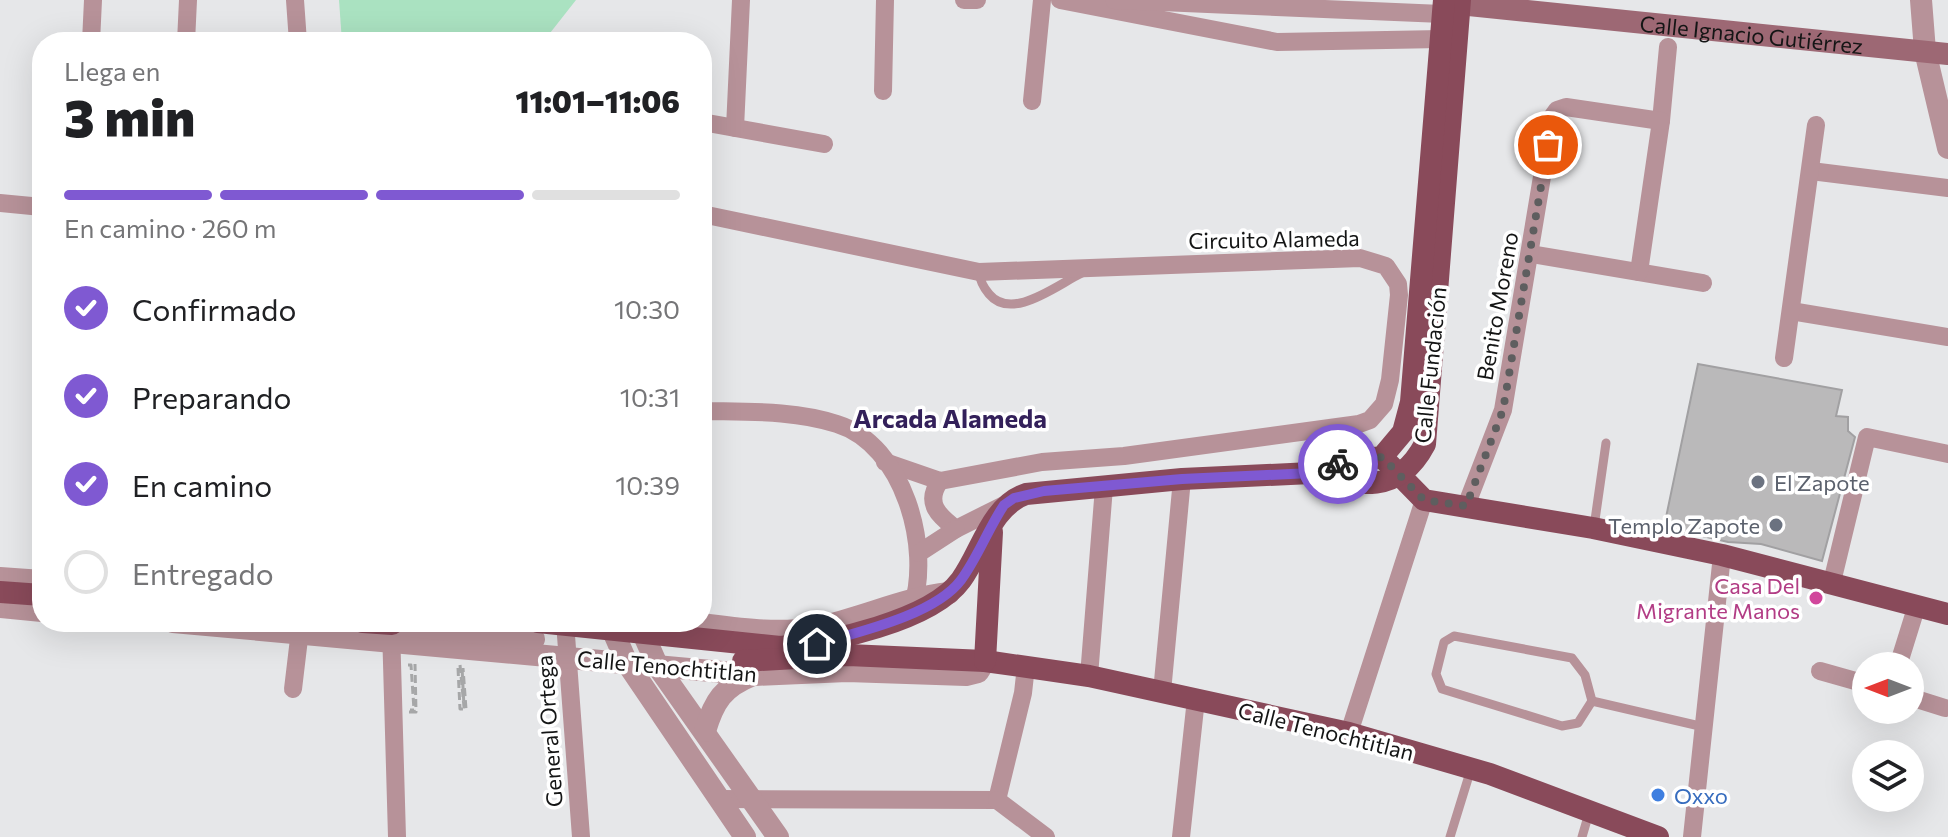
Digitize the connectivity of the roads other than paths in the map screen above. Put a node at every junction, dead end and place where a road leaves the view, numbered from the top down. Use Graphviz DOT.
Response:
graph roads {
  1 [pos="93,0"];
  2 [pos="188,0"];
  3 [pos="295,0"];
  4 [pos="741,0"];
  5 [pos="885,0"];
  6 [pos="964,0"];
  7 [pos="977,0"];
  8 [pos="1042,0"];
  9 [pos="1060,0"];
  10 [pos="1921,0"];
  11 [pos="1119,4"];
  12 [pos="1536,5"];
  13 [pos="1450,12"];
  14 [pos="91,32"];
  15 [pos="186,32"];
  16 [pos="297,32"];
  17 [pos="1668,47"];
  18 [pos="1925,51"];
  19 [pos="1948,54"];
  20 [pos="883,91"];
  21 [pos="1032,101"];
  22 [pos="1661,121"];
  23 [pos="712,124"];
  24 [pos="1816,125"];
  25 [pos="735,128"];
  26 [pos="824,144"];
  27 [pos="1948,148"];
  28 [pos="1811,171"];
  29 [pos="1948,188"];
  30 [pos="0,203"];
  31 [pos="32,206"];
  32 [pos="712,216"];
  33 [pos="1531,254"];
  34 [pos="1092,269"];
  35 [pos="979,272"];
  36 [pos="1639,272"];
  37 [pos="1703,283"];
  38 [pos="1791,311"];
  39 [pos="1948,337"];
  40 [pos="1784,358"];
  41 [pos="712,411"];
  42 [pos="1606,443"];
  43 [pos="1948,454"];
  44 [pos="1382,457"];
  45 [pos="885,462"];
  46 [pos="1311,473"];
  47 [pos="1400,477"];
  48 [pos="1182,479"];
  49 [pos="940,481"];
  50 [pos="1104,487"];
  51 [pos="1424,500"];
  52 [pos="1004,505"];
  53 [pos="1466,506"];
  54 [pos="992,527"];
  55 [pos="1593,528"];
  56 [pos="956,529"];
  57 [pos="919,553"];
  58 [pos="1722,555"];
  59 [pos="0,564"];
  60 [pos="32,566"];
  61 [pos="0,578"];
  62 [pos="32,580"];
  63 [pos="1832,582"];
  64 [pos="955,587"];
  65 [pos="0,592"];
  66 [pos="32,594"];
  67 [pos="913,605"];
  68 [pos="1917,605"];
  69 [pos="988,606"];
  70 [pos="0,607"];
  71 [pos="32,610"];
  72 [pos="1948,614"];
  73 [pos="712,624"];
  74 [pos="300,632"];
  75 [pos="392,632"];
  76 [pos="411,632"];
  77 [pos="426,632"];
  78 [pos="566,632"];
  79 [pos="593,632"];
  80 [pos="613,632"];
  81 [pos="642,632"];
  82 [pos="1902,652"];
  83 [pos="567,657"];
  84 [pos="747,660"];
  85 [pos="985,661"];
  86 [pos="627,663"];
  87 [pos="1026,666"];
  88 [pos="658,667"];
  89 [pos="1820,671"];
  90 [pos="1089,676"];
  91 [pos="1852,680"];
  92 [pos="293,689"];
  93 [pos="1162,692"];
  94 [pos="1196,699"];
  95 [pos="1592,701"];
  96 [pos="1924,701"];
  97 [pos="1945,708"];
  98 [pos="1704,727"];
  99 [pos="705,731"];
  100 [pos="1349,733"];
  101 [pos="1471,769"];
  102 [pos="750,797"];
  103 [pos="719,799"];
  104 [pos="997,800"];
  105 [pos="1590,811"];
  106 [pos="397,837"];
  107 [pos="581,837"];
  108 [pos="745,837"];
  109 [pos="778,837"];
  110 [pos="1046,837"];
  111 [pos="1181,837"];
  112 [pos="1450,837"];
  113 [pos="1582,837"];
  114 [pos="1658,837"];
  115 [pos="1692,837"];
  1 -- 14 [label="street"];
  2 -- 15 [label="street"];
  3 -- 16 [label="street"];
  4 -- 25 [label="street"];
  5 -- 20 [label="street"];
  6 -- 7 [label="street"];
  8 -- 21 [label="street"];
  9 -- 11 [label="street"];
  10 -- 18 [label="street"];
  11 -- 13 [label="street"];
  11 -- 13 [label="street"];
  12 -- 13 [label="main road, Calle Ignacio Gutiérrez"];
  12 -- 18 [label="main road, Calle Ignacio Gutiérrez"];
  13 -- 44 [label="main road, Calle Fundación"];
  13 -- 47 [label="main road, Calle Fundación"];
  17 -- 22 [label="street"];
  18 -- 19 [label="main road, Calle Ignacio Gutiérrez"];
  18 -- 27 [label="street"];
  22 -- 33 [label="street, Benito Moreno"];
  22 -- 36 [label="street"];
  23 -- 25 [label="street"];
  24 -- 28 [label="street"];
  25 -- 26 [label="street"];
  28 -- 29 [label="street"];
  28 -- 38 [label="street"];
  30 -- 31 [label="street"];
  32 -- 35 [label="street, Circuito Alameda"];
  33 -- 36 [label="street"];
  33 -- 53 [label="street, Benito Moreno"];
  34 -- 35 [label="street, Circuito Alameda"];
  34 -- 35 [label="lane"];
  34 -- 49 [label="street, Circuito Alameda"];
  36 -- 37 [label="street"];
  38 -- 39 [label="street"];
  38 -- 40 [label="street"];
  41 -- 45 [label="street, Circuito Alameda"];
  42 -- 55 [label="lane"];
  43 -- 63 [label="street"];
  44 -- 46 [label="main road, Calle Fundación"];
  44 -- 47 [label="main road"];
  45 -- 49 [label="street, Circuito Alameda"];
  45 -- 57 [label="street, Circuito Alameda"];
  46 -- 47 [label="main road"];
  46 -- 48 [label="main road"];
  47 -- 51 [label="main road"];
  48 -- 50 [label="main road"];
  48 -- 93 [label="street"];
  49 -- 56 [label="street"];
  50 -- 52 [label="main road"];
  50 -- 90 [label="street"];
  51 -- 53 [label="main road"];
  51 -- 100 [label="street"];
  52 -- 54 [label="main road"];
  52 -- 56 [label="street"];
  53 -- 55 [label="main road"];
  54 -- 64 [label="main road"];
  54 -- 69 [label="main road"];
  55 -- 58 [label="main road"];
  56 -- 57 [label="street"];
  57 -- 67 [label="street, Circuito Alameda"];
  58 -- 63 [label="main road"];
  58 -- 98 [label="street"];
  59 -- 60 [label="street"];
  61 -- 62 [label="street"];
  63 -- 68 [label="main road"];
  64 -- 67 [label="main road"];
  64 -- 69 [label="street"];
  65 -- 66 [label="main road"];
  67 -- 73 [label="street, Calle Tenochtitlan"];
  67 -- 84 [label="main road"];
  68 -- 72 [label="main road"];
  68 -- 82 [label="street"];
  69 -- 85 [label="main road"];
  70 -- 71 [label="street"];
  74 -- 92 [label="street"];
  75 -- 106 [label="street"];
  76 -- 83 [label="street, Calle Tenochtitlan"];
  77 -- 84 [label="street, Calle Tenochtitlan"];
  78 -- 83 [label="street, General Ortega"];
  79 -- 84 [label="main road, Calle Tenochtitlan"];
  80 -- 86 [label="street"];
  81 -- 88 [label="street"];
  83 -- 86 [label="street, Calle Tenochtitlan"];
  83 -- 107 [label="street, General Ortega"];
  84 -- 85 [label="main road, Calle Tenochtitlan"];
  84 -- 88 [label="street, Calle Tenochtitlan"];
  84 -- 99 [label="street"];
  85 -- 87 [label="main road, Calle Tenochtitlan"];
  86 -- 88 [label="street, Calle Tenochtitlan"];
  86 -- 103 [label="street"];
  87 -- 90 [label="main road, Calle Tenochtitlan"];
  87 -- 104 [label="street"];
  88 -- 99 [label="street"];
  89 -- 91 [label="street"];
  90 -- 93 [label="main road, Calle Tenochtitlan"];
  93 -- 94 [label="main road, Calle Tenochtitlan"];
  94 -- 100 [label="main road, Calle Tenochtitlan"];
  94 -- 111 [label="street"];
  95 -- 95 [label="lane"];
  95 -- 98 [label="lane"];
  96 -- 97 [label="street"];
  98 -- 115 [label="street"];
  99 -- 102 [label="street"];
  100 -- 101 [label="main road, Calle Tenochtitlan"];
  101 -- 105 [label="main road, Calle Tenochtitlan"];
  101 -- 112 [label="lane"];
  102 -- 103 [label="street"];
  102 -- 104 [label="street"];
  102 -- 109 [label="street"];
  103 -- 108 [label="street"];
  104 -- 110 [label="street"];
  105 -- 113 [label="lane"];
  105 -- 114 [label="main road, Calle Tenochtitlan"];
}
